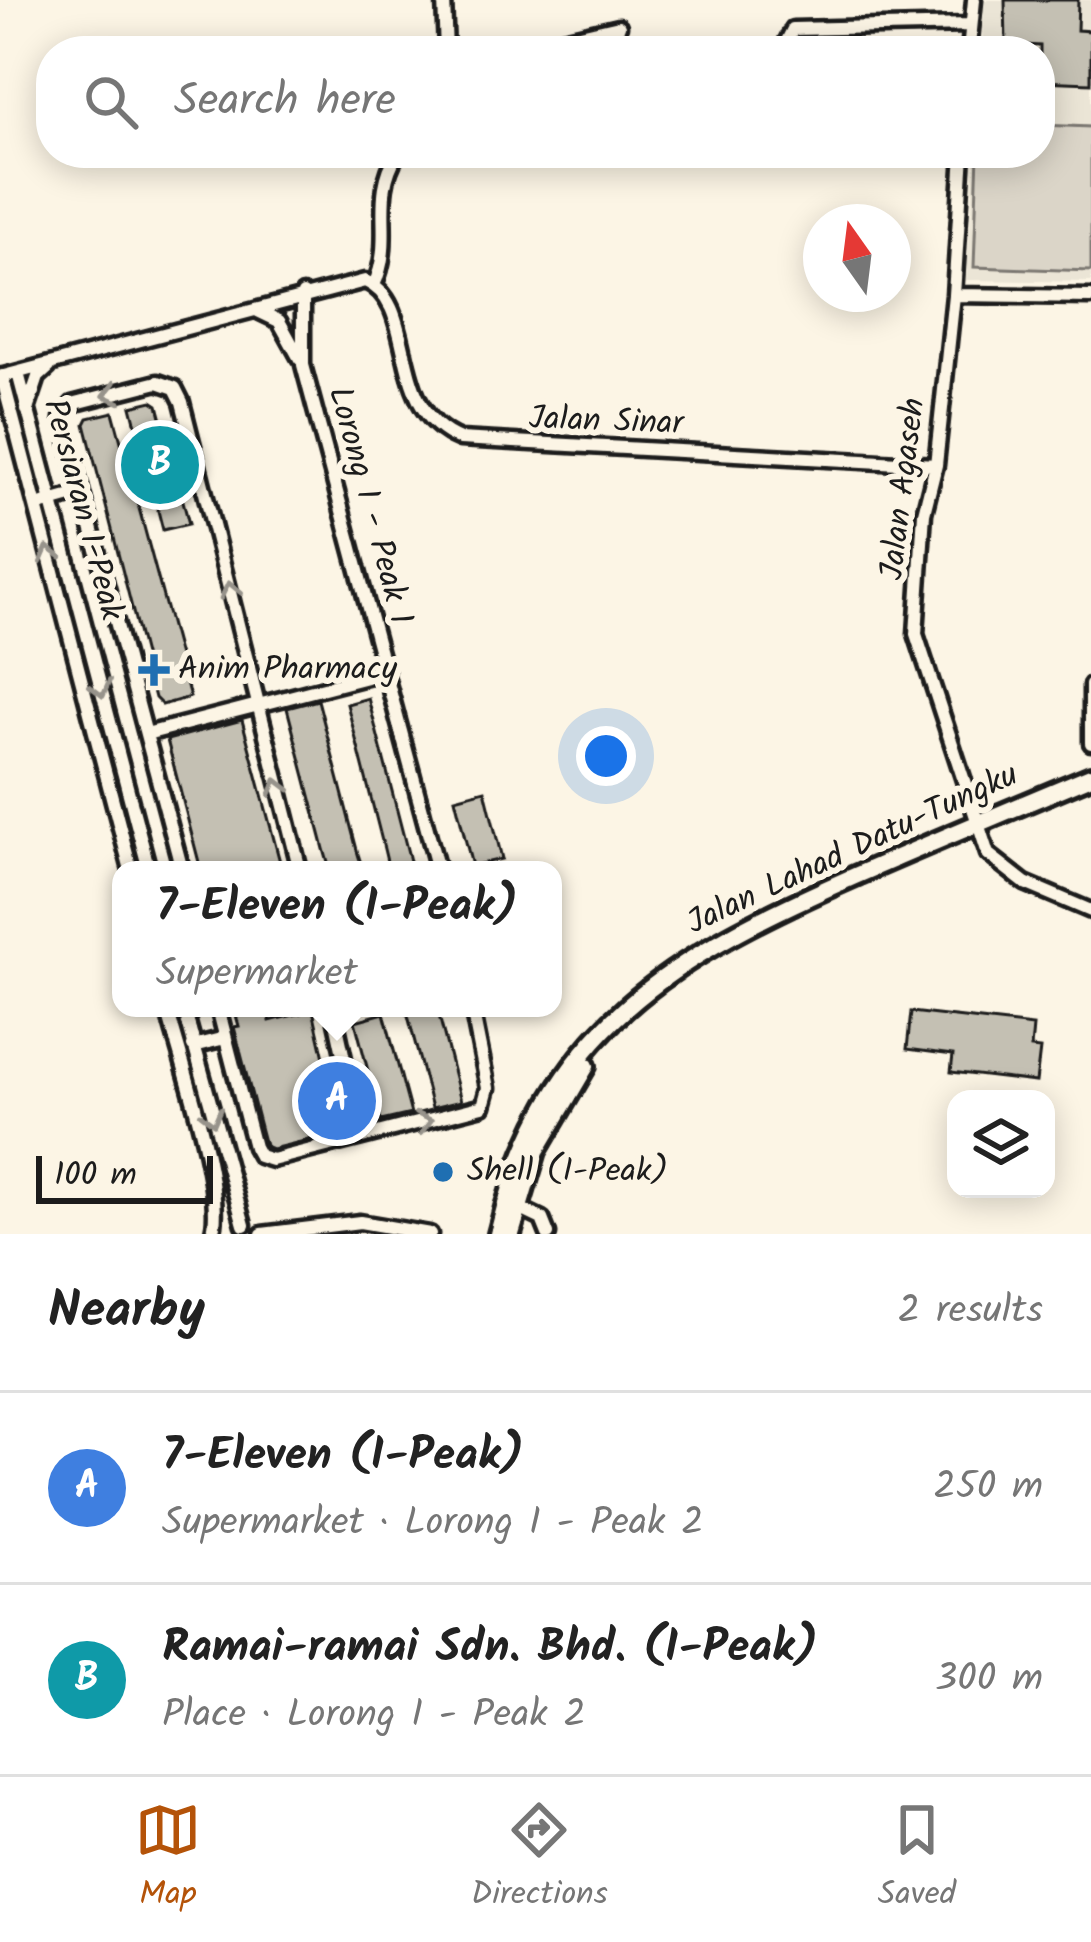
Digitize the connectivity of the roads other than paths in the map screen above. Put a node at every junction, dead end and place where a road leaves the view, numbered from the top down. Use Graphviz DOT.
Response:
graph roads {
  1 [pos="445,0"];
  2 [pos="974,0"];
  3 [pos="970,25"];
  4 [pos="619,26"];
  5 [pos="446,36"];
  6 [pos="576,36"];
  7 [pos="790,36"];
  8 [pos="970,36"];
  9 [pos="389,168"];
  10 [pos="962,168"];
  11 [pos="374,285"];
  12 [pos="303,294"];
  13 [pos="954,295"];
  14 [pos="1091,297"];
  15 [pos="250,309"];
  16 [pos="55,363"];
  17 [pos="304,365"];
  18 [pos="18,373"];
  19 [pos="1,376"];
  20 [pos="0,403"];
  21 [pos="20,413"];
  22 [pos="936,465"];
  23 [pos="82,493"];
  24 [pos="44,504"];
  25 [pos="386,672"];
  26 [pos="1091,685"];
  27 [pos="256,704"];
  28 [pos="146,734"];
  29 [pos="1091,743"];
  30 [pos="1091,776"];
  31 [pos="166,812"];
  32 [pos="136,820"];
  33 [pos="979,822"];
  34 [pos="119,824"];
  35 [pos="129,861"];
  36 [pos="147,861"];
  37 [pos="180,861"];
  38 [pos="298,861"];
  39 [pos="436,861"];
  40 [pos="1091,911"];
  41 [pos="169,1017"];
  42 [pos="186,1017"];
  43 [pos="220,1017"];
  44 [pos="335,1017"];
  45 [pos="474,1017"];
  46 [pos="225,1038"];
  47 [pos="193,1046"];
  48 [pos="362,1137"];
  49 [pos="511,1207"];
  50 [pos="244,1225"];
  51 [pos="213,1234"];
  52 [pos="262,1234"];
  53 [pos="430,1234"];
  54 [pos="487,1234"];
  55 [pos="498,1234"];
  56 [pos="511,1234"];
  57 [pos="548,1234"];
  1 -- 5 [label="street"];
  2 -- 3 [label="street"];
  3 -- 7 [label="street"];
  3 -- 8 [label="street"];
  4 -- 6 [label="street"];
  9 -- 11 [label="street"];
  10 -- 13 [label="street, Jalan Agaseh"];
  11 -- 12 [label="street"];
  11 -- 22 [label="street, Jalan Sinar"];
  12 -- 15 [label="street"];
  12 -- 17 [label="street, Lorong I - Peak 1"];
  13 -- 14 [label="street"];
  13 -- 22 [label="street, Jalan Agaseh"];
  15 -- 16 [label="street"];
  15 -- 17 [label="street, Lorong I - Peak 1"];
  16 -- 18 [label="street"];
  16 -- 21 [label="street"];
  17 -- 25 [label="street, Lorong I - Peak 1"];
  18 -- 19 [label="street"];
  18 -- 21 [label="street, Persiaran I-Peak"];
  19 -- 21 [label="street"];
  20 -- 21 [label="street"];
  21 -- 24 [label="street, Persiaran I-Peak"];
  22 -- 33 [label="street, Jalan Agaseh"];
  23 -- 24 [label="street"];
  27 -- 23 [label="street, one-way"];
  23 -- 28 [label="street"];
  24 -- 32 [label="street, Persiaran I-Peak, one-way"];
  34 -- 24 [label="street, one-way"];
  25 -- 27 [label="street"];
  25 -- 39 [label="street, Lorong I - Peak 1"];
  26 -- 29 [label="street"];
  27 -- 28 [label="street"];
  38 -- 27 [label="street, one-way"];
  28 -- 31 [label="street"];
  30 -- 33 [label="main road, Jalan Lahad Datu-Tungku"];
  31 -- 32 [label="street"];
  31 -- 37 [label="street"];
  32 -- 34 [label="street"];
  32 -- 36 [label="street, Persiaran I-Peak"];
  33 -- 40 [label="street, Jalan Agaseh"];
  33 -- 49 [label="main road, Jalan Lahad Datu-Tungku"];
  34 -- 35 [label="street"];
  41 -- 51 [label="street"];
  42 -- 47 [label="street"];
  43 -- 46 [label="street"];
  44 -- 48 [label="street"];
  48 -- 45 [label="street, one-way"];
  46 -- 47 [label="street"];
  46 -- 48 [label="street"];
  47 -- 50 [label="street, one-way"];
  49 -- 54 [label="main road"];
  49 -- 55 [label="main road, Jalan Lahad Datu-Tungku"];
  49 -- 56 [label="main road, Jalan Lahad Datu-Tungku"];
  49 -- 57 [label="street"];
  50 -- 51 [label="street"];
  50 -- 52 [label="street"];
  52 -- 53 [label="street"];
}
